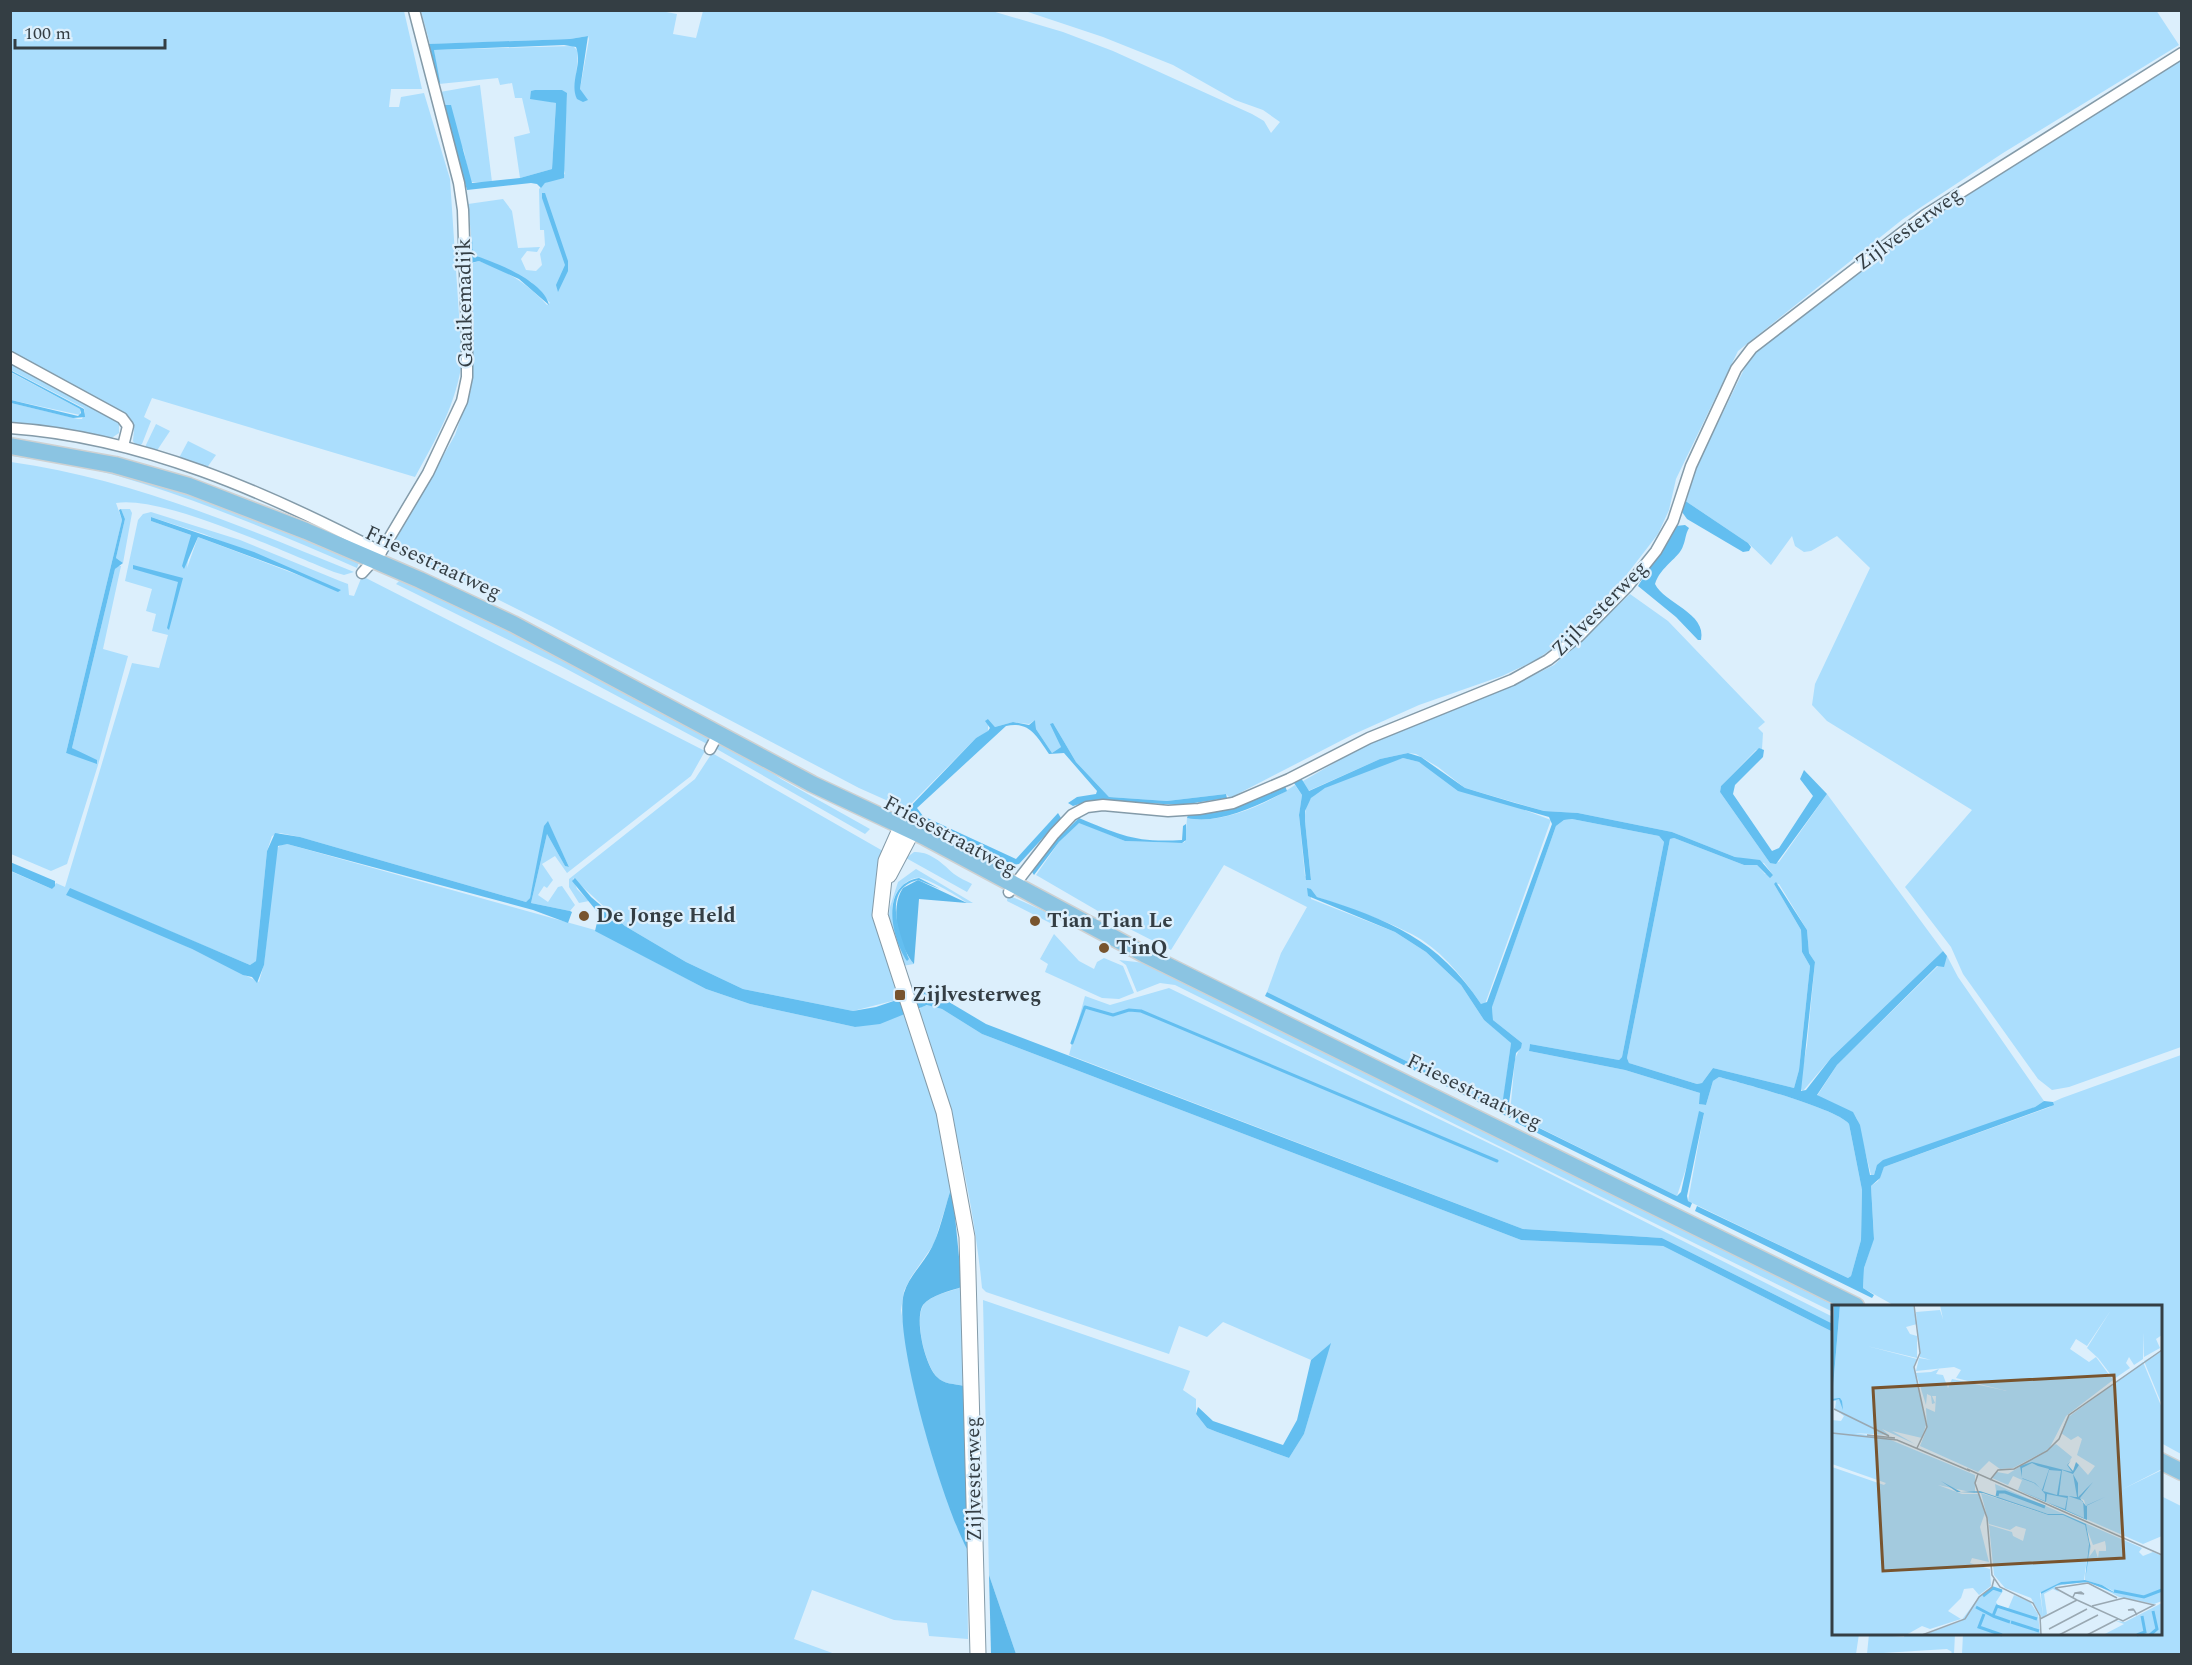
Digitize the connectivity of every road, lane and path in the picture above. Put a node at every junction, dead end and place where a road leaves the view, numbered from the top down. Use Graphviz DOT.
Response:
graph roads {
  1 [pos="414,10"];
  2 [pos="2181,53"];
  3 [pos="10,357"];
  4 [pos="10,428"];
  5 [pos="10,446"];
  6 [pos="123,446"];
  7 [pos="377,556"];
  8 [pos="362,573"];
  9 [pos="718,734"];
  10 [pos="710,749"];
  11 [pos="905,834"];
  12 [pos="1012,888"];
  13 [pos="1854,1305"];
  14 [pos="2162,1462"];
  15 [pos="2181,1472"];
  16 [pos="978,1654"];
  1 -- 7 [label="street, Gaaikemadijk"];
  2 -- 12 [label="street, Zijlvesterweg"];
  3 -- 6 [label="street"];
  4 -- 6 [label="street, Friesestraatweg"];
  5 -- 7 [label="main road, Friesestraatweg"];
  6 -- 7 [label="street, Friesestraatweg"];
  7 -- 8 [label="street, Gaaikemadijk"];
  7 -- 9 [label="main road, Friesestraatweg"];
  9 -- 10 [label="street"];
  9 -- 11 [label="main road, Friesestraatweg"];
  11 -- 12 [label="main road, Friesestraatweg"];
  11 -- 16 [label="main road, Zijlvesterweg"];
  12 -- 13 [label="main road, Friesestraatweg"];
  14 -- 15 [label="main road"];
}
